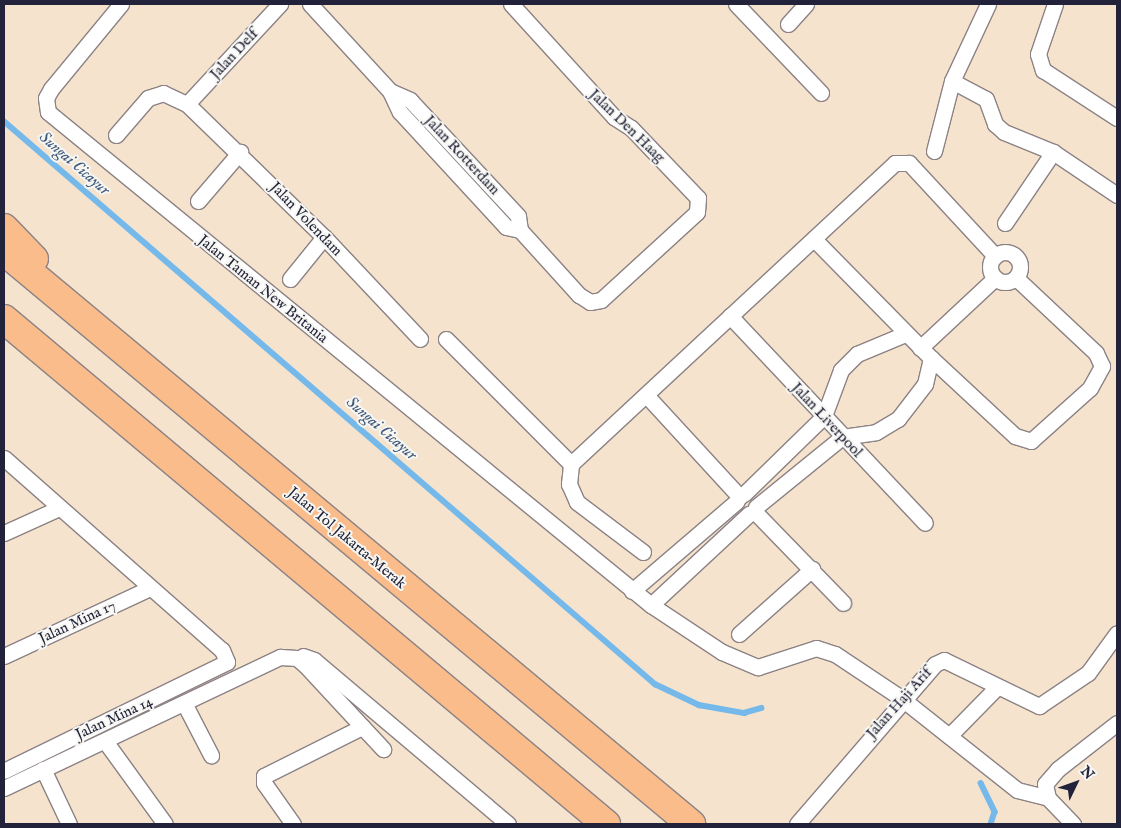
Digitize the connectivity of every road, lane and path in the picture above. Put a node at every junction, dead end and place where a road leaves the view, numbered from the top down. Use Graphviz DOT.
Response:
graph roads {
  1 [pos="121,4"];
  2 [pos="280,4"];
  3 [pos="310,4"];
  4 [pos="511,4"];
  5 [pos="736,4"];
  6 [pos="806,4"];
  7 [pos="988,4"];
  8 [pos="1055,4"];
  9 [pos="788,24"];
  10 [pos="952,81"];
  11 [pos="821,93"];
  12 [pos="187,104"];
  13 [pos="1117,118"];
  14 [pos="116,135"];
  15 [pos="934,151"];
  16 [pos="240,152"];
  17 [pos="1053,152"];
  18 [pos="1117,195"];
  19 [pos="198,201"];
  20 [pos="1005,223"];
  21 [pos="4,228"];
  22 [pos="324,237"];
  23 [pos="814,240"];
  24 [pos="4,251"];
  25 [pos="995,256"];
  26 [pos="995,278"];
  27 [pos="1016,278"];
  28 [pos="290,279"];
  29 [pos="590,302"];
  30 [pos="730,316"];
  31 [pos="4,319"];
  32 [pos="905,334"];
  33 [pos="420,339"];
  34 [pos="446,339"];
  35 [pos="119,347"];
  36 [pos="925,353"];
  37 [pos="647,396"];
  38 [pos="824,416"];
  39 [pos="842,437"];
  40 [pos="4,458"];
  41 [pos="571,464"];
  42 [pos="740,497"];
  43 [pos="59,508"];
  44 [pos="753,511"];
  45 [pos="925,523"];
  46 [pos="4,533"];
  47 [pos="643,552"];
  48 [pos="812,569"];
  49 [pos="150,588"];
  50 [pos="632,591"];
  51 [pos="843,603"];
  52 [pos="651,605"];
  53 [pos="1117,632"];
  54 [pos="739,634"];
  55 [pos="4,656"];
  56 [pos="296,658"];
  57 [pos="996,688"];
  58 [pos="901,698"];
  59 [pos="184,702"];
  60 [pos="362,727"];
  61 [pos="1115,731"];
  62 [pos="949,736"];
  63 [pos="106,741"];
  64 [pos="383,749"];
  65 [pos="211,755"];
  66 [pos="7,765"];
  67 [pos="43,769"];
  68 [pos="4,788"];
  69 [pos="1048,798"];
  70 [pos="1070,823"];
  71 [pos="69,824"];
  72 [pos="165,824"];
  73 [pos="293,824"];
  74 [pos="508,824"];
  75 [pos="606,824"];
  76 [pos="691,824"];
  77 [pos="797,824"];
  1 -- 50 [label="street, Jalan Taman New Britania"];
  2 -- 12 [label="street, Jalan Delf"];
  3 -- 29 [label="street, Jalan Rotterdam"];
  4 -- 29 [label="street, Jalan Den Haag"];
  5 -- 11 [label="street"];
  6 -- 9 [label="street"];
  7 -- 10 [label="street"];
  8 -- 13 [label="street"];
  10 -- 15 [label="street"];
  10 -- 17 [label="street"];
  12 -- 14 [label="street, Jalan Volendam"];
  12 -- 16 [label="street, Jalan Volendam"];
  16 -- 19 [label="street"];
  16 -- 22 [label="street, Jalan Volendam"];
  17 -- 18 [label="street"];
  17 -- 20 [label="street"];
  21 -- 35 [label="highway"];
  22 -- 28 [label="street"];
  22 -- 33 [label="street, Jalan Volendam"];
  23 -- 25 [label="street"];
  23 -- 30 [label="street"];
  23 -- 32 [label="street"];
  24 -- 35 [label="highway, Jalan Tol Jakarta–Merak"];
  25 -- 26 [label="street"];
  25 -- 27 [label="street"];
  26 -- 27 [label="street"];
  26 -- 36 [label="street"];
  27 -- 36 [label="street"];
  30 -- 37 [label="street"];
  30 -- 38 [label="street, Jalan Liverpool"];
  31 -- 75 [label="highway"];
  32 -- 36 [label="street"];
  32 -- 38 [label="street"];
  34 -- 41 [label="street"];
  35 -- 76 [label="highway, Jalan Tol Jakarta–Merak"];
  36 -- 39 [label="street"];
  37 -- 41 [label="street"];
  37 -- 42 [label="street"];
  38 -- 39 [label="street, Jalan Liverpool"];
  38 -- 42 [label="street"];
  39 -- 44 [label="street"];
  39 -- 45 [label="street, Jalan Liverpool"];
  40 -- 43 [label="street"];
  41 -- 47 [label="street"];
  42 -- 44 [label="street"];
  42 -- 50 [label="street"];
  43 -- 46 [label="street"];
  43 -- 49 [label="street"];
  44 -- 48 [label="street"];
  44 -- 52 [label="street"];
  48 -- 51 [label="street"];
  48 -- 54 [label="street"];
  49 -- 55 [label="street, Jalan Mina 17"];
  49 -- 66 [label="street, Jalan Mina 14"];
  50 -- 52 [label="street, Jalan Taman New Britania"];
  52 -- 58 [label="street, Jalan Taman New Britania"];
  53 -- 57 [label="street, Jalan Haji Arif"];
  56 -- 59 [label="street"];
  56 -- 60 [label="street"];
  56 -- 74 [label="street"];
  57 -- 58 [label="street, Jalan Haji Arif"];
  57 -- 62 [label="street"];
  58 -- 62 [label="street, Jalan Taman New Britania"];
  58 -- 77 [label="street, Jalan Haji Arif"];
  59 -- 63 [label="street"];
  59 -- 65 [label="street"];
  60 -- 64 [label="street"];
  60 -- 73 [label="street"];
  61 -- 69 [label="street"];
  62 -- 69 [label="street, Jalan Taman New Britania"];
  63 -- 67 [label="street"];
  63 -- 72 [label="street"];
  67 -- 68 [label="street"];
  67 -- 71 [label="street"];
  69 -- 70 [label="street"];
}
